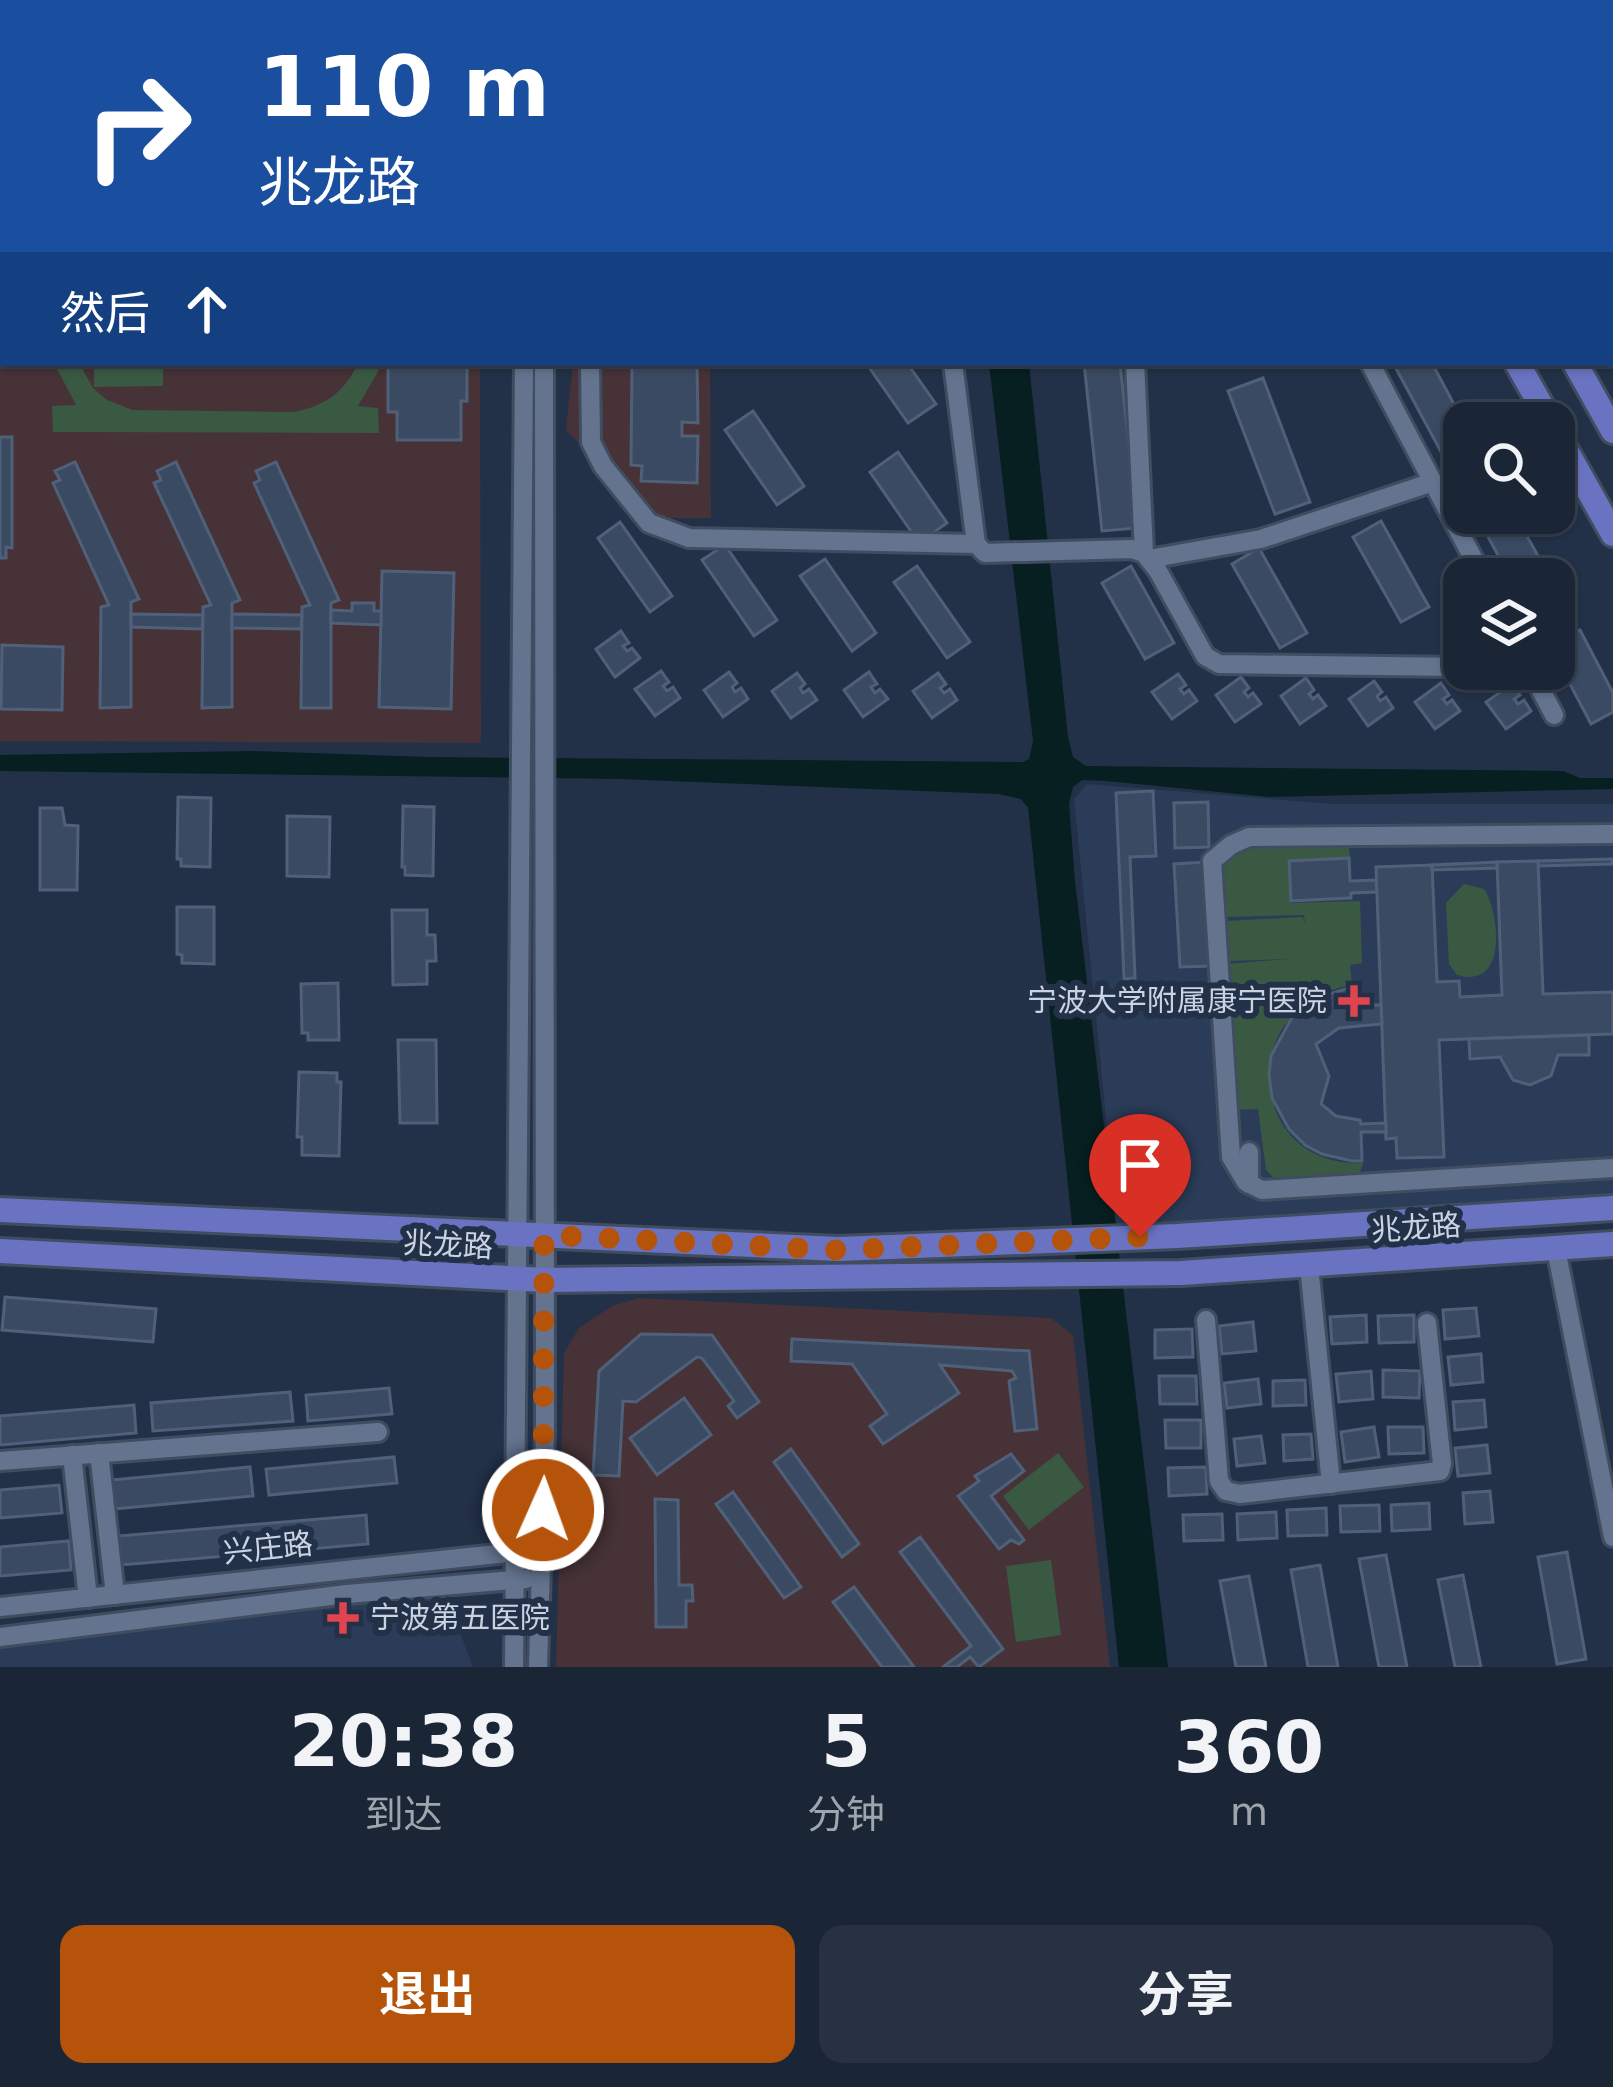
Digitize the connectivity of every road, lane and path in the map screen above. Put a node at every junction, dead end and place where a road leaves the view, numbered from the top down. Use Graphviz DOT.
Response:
graph roads {
  1 [pos="524,366"];
  2 [pos="544,366"];
  3 [pos="590,366"];
  4 [pos="953,366"];
  5 [pos="1135,366"];
  6 [pos="1372,366"];
  7 [pos="1519,366"];
  8 [pos="1577,366"];
  9 [pos="1539,402"];
  10 [pos="1613,431"];
  11 [pos="1575,467"];
  12 [pos="1433,482"];
  13 [pos="1613,534"];
  14 [pos="976,544"];
  15 [pos="1147,556"];
  16 [pos="1473,558"];
  17 [pos="1443,667"];
  18 [pos="1541,690"];
  19 [pos="1554,716"];
  20 [pos="532,783"];
  21 [pos="1613,835"];
  22 [pos="1249,1153"];
  23 [pos="1613,1168"];
  24 [pos="1536,1173"];
  25 [pos="1249,1184"];
  26 [pos="1613,1208"];
  27 [pos="0,1210"];
  28 [pos="1540,1213"];
  29 [pos="517,1233"];
  30 [pos="544,1235"];
  31 [pos="1613,1244"];
  32 [pos="1556,1249"];
  33 [pos="0,1251"];
  34 [pos="1309,1266"];
  35 [pos="516,1279"];
  36 [pos="545,1280"];
  37 [pos="1206,1320"];
  38 [pos="1427,1323"];
  39 [pos="378,1432"];
  40 [pos="99,1453"];
  41 [pos="72,1455"];
  42 [pos="0,1460"];
  43 [pos="1331,1484"];
  44 [pos="1613,1537"];
  45 [pos="542,1549"];
  46 [pos="516,1552"];
  47 [pos="541,1578"];
  48 [pos="516,1580"];
  49 [pos="115,1594"];
  50 [pos="88,1598"];
  51 [pos="0,1607"];
  52 [pos="0,1637"];
  53 [pos="514,1667"];
  54 [pos="538,1667"];
  1 -- 20 [label="street"];
  2 -- 20 [label="street"];
  3 -- 14 [label="street"];
  4 -- 14 [label="street"];
  5 -- 15 [label="street"];
  6 -- 12 [label="street"];
  7 -- 9 [label="main road"];
  8 -- 10 [label="main road"];
  11 -- 13 [label="main road"];
  12 -- 15 [label="street"];
  12 -- 16 [label="street"];
  14 -- 15 [label="street"];
  15 -- 17 [label="street"];
  18 -- 19 [label="street"];
  20 -- 29 [label="street"];
  20 -- 30 [label="street"];
  21 -- 25 [label="street"];
  22 -- 25 [label="street"];
  23 -- 24 [label="street"];
  24 -- 25 [label="street"];
  24 -- 28 [label="street"];
  26 -- 28 [label="main road, 兆龙路"];
  27 -- 29 [label="main road, 兆龙路"];
  28 -- 30 [label="main road, 兆龙路"];
  29 -- 30 [label="main road, 兆龙路"];
  29 -- 35 [label="street"];
  30 -- 36 [label="street"];
  31 -- 32 [label="main road, 兆龙路"];
  32 -- 34 [label="main road, 兆龙路"];
  32 -- 44 [label="street"];
  33 -- 35 [label="main road, 兆龙路"];
  34 -- 36 [label="main road, 兆龙路"];
  34 -- 43 [label="street"];
  35 -- 36 [label="main road, 兆龙路"];
  35 -- 46 [label="street"];
  36 -- 45 [label="street"];
  37 -- 43 [label="street"];
  38 -- 43 [label="street"];
  39 -- 40 [label="street"];
  40 -- 41 [label="street"];
  40 -- 49 [label="street"];
  41 -- 42 [label="street"];
  41 -- 50 [label="street"];
  45 -- 46 [label="street, 兴庄路"];
  45 -- 47 [label="street"];
  46 -- 48 [label="street"];
  46 -- 49 [label="street, 兴庄路"];
  47 -- 48 [label="street, 兴庄路"];
  47 -- 54 [label="street"];
  48 -- 52 [label="street, 兴庄路"];
  48 -- 53 [label="street"];
  49 -- 50 [label="street, 兴庄路"];
  50 -- 51 [label="street, 兴庄路"];
}
